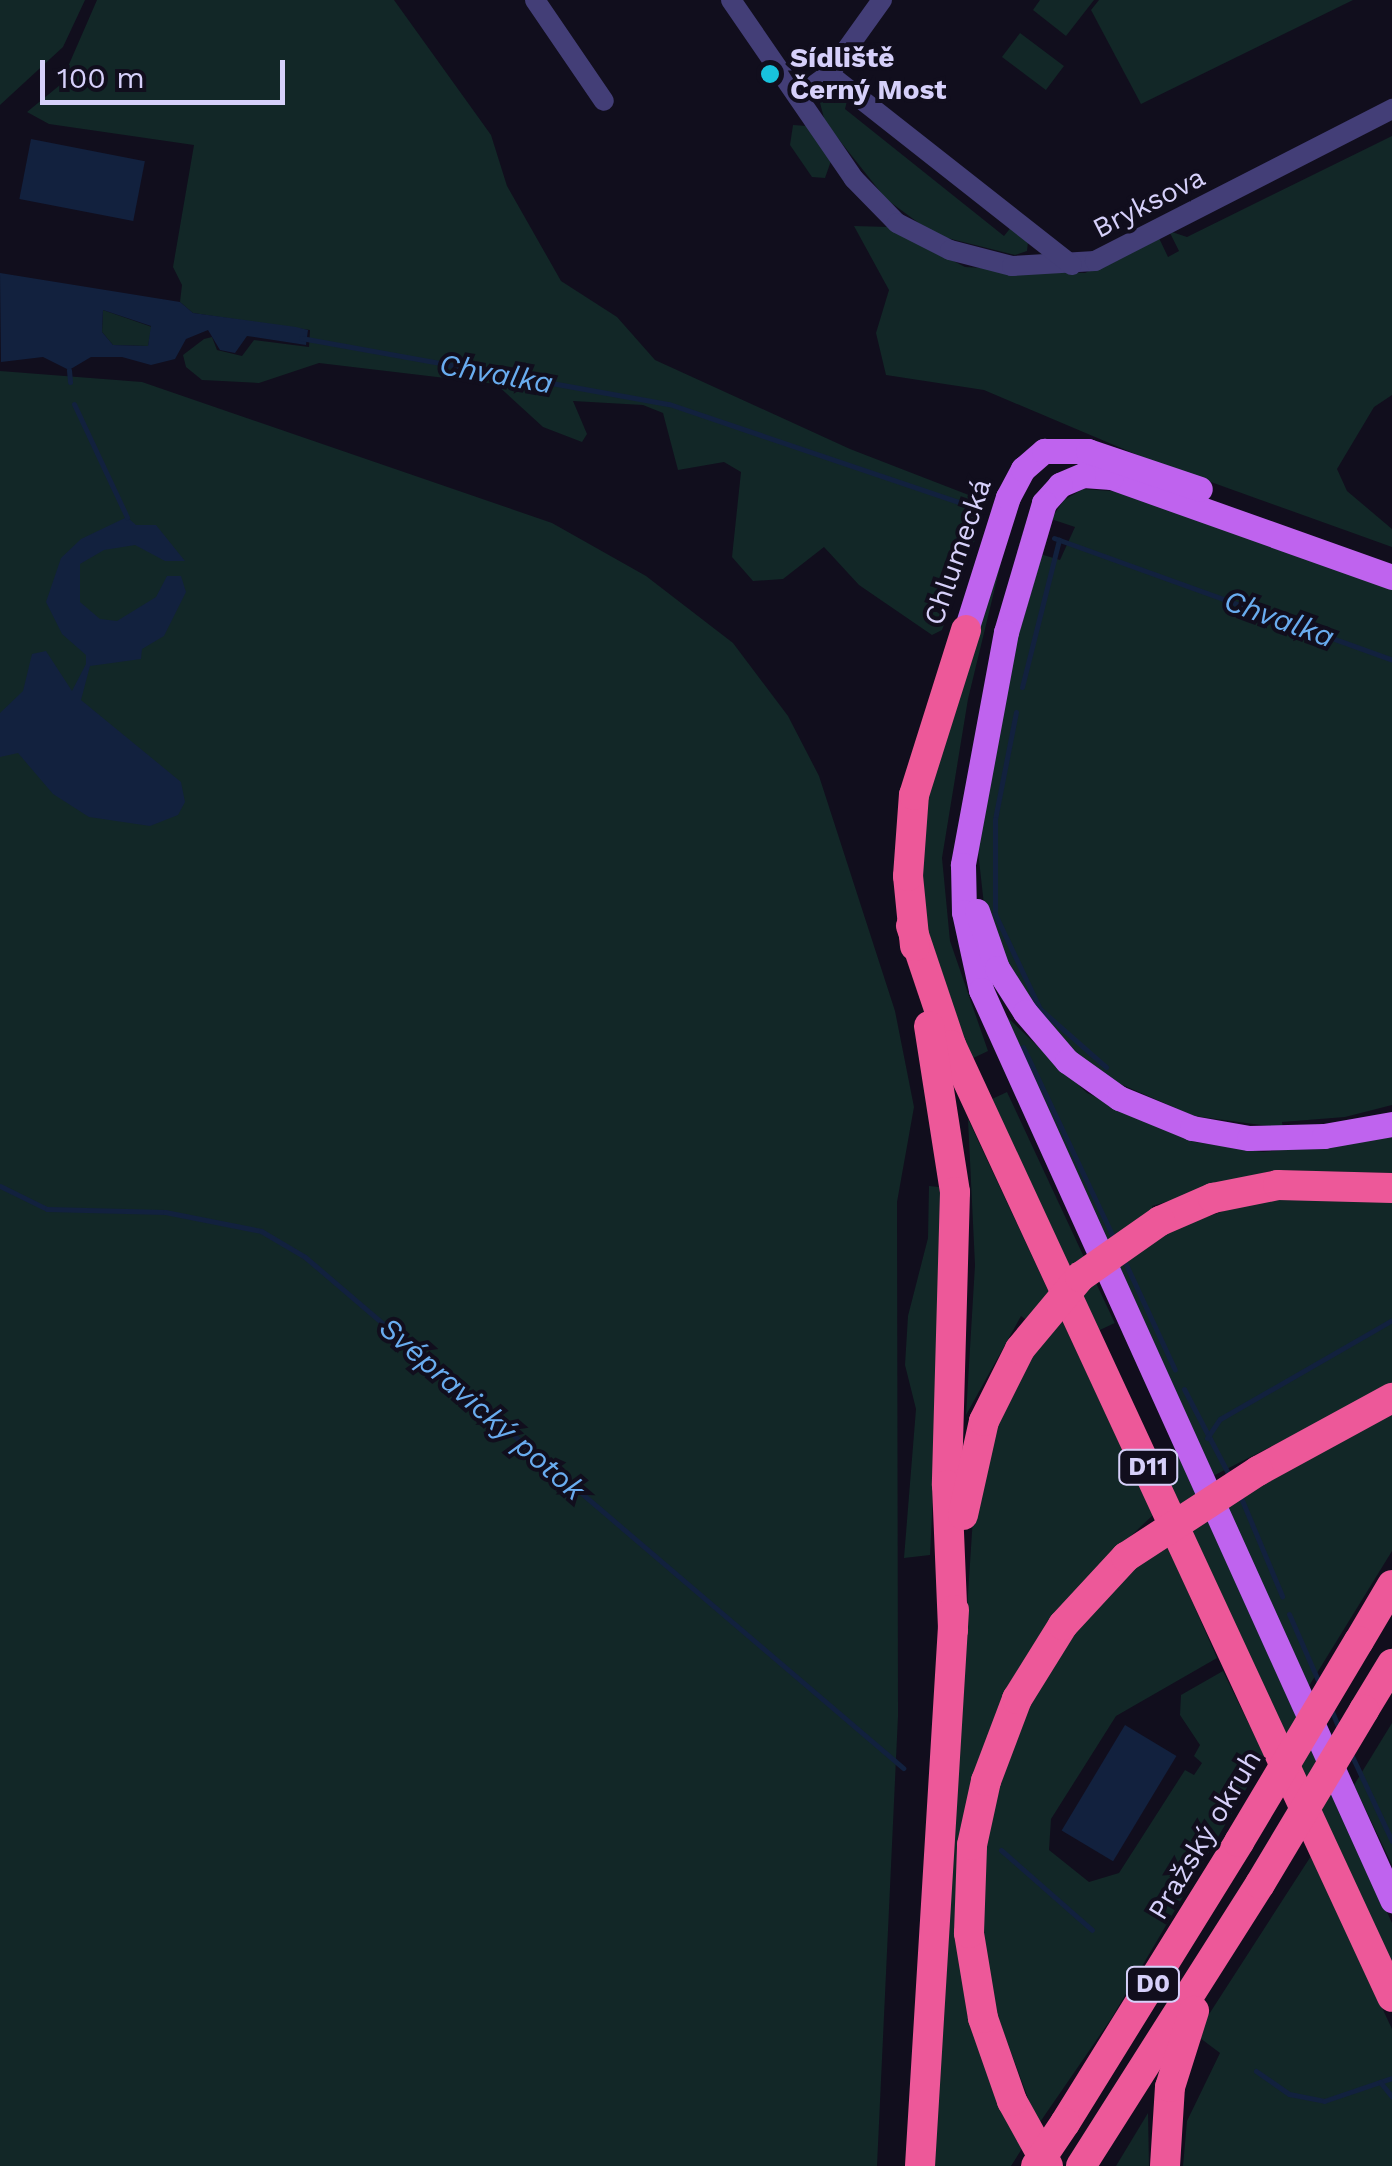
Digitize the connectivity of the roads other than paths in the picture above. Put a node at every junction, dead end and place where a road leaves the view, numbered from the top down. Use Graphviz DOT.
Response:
graph roads {
  1 [pos="535,0"];
  2 [pos="731,0"];
  3 [pos="882,0"];
  4 [pos="830,74"];
  5 [pos="799,96"];
  6 [pos="604,101"];
  7 [pos="1392,109"];
  8 [pos="1072,265"];
  9 [pos="1392,560"];
  10 [pos="1392,577"];
  11 [pos="966,630"];
  12 [pos="973,796"];
  13 [pos="911,926"];
  14 [pos="1392,1124"];
  15 [pos="1392,1188"];
  16 [pos="1392,1398"];
  17 [pos="1392,1585"];
  18 [pos="953,1630"];
  19 [pos="1382,1688"];
  20 [pos="1361,1830"];
  21 [pos="1392,1882"];
  22 [pos="1392,1900"];
  23 [pos="1210,1966"];
  24 [pos="1392,1997"];
  25 [pos="1085,2161"];
  26 [pos="920,2166"];
  27 [pos="1036,2166"];
  28 [pos="1048,2166"];
  29 [pos="1166,2166"];
  1 -- 6 [label="street"];
  2 -- 5 [label="street, Bryksova"];
  3 -- 4 [label="street"];
  4 -- 5 [label="street"];
  4 -- 8 [label="street"];
  5 -- 8 [label="street, Bryksova"];
  7 -- 8 [label="street, Bryksova"];
  9 -- 11 [label="main road, Chlumecká"];
  10 -- 12 [label="main road"];
  11 -- 13 [label="highway, Chlumecká / D11"];
  12 -- 14 [label="main road"];
  12 -- 20 [label="main road"];
  13 -- 18 [label="highway"];
  13 -- 24 [label="highway, D11"];
  15 -- 18 [label="highway, bridge"];
  16 -- 28 [label="highway, bridge"];
  17 -- 27 [label="highway, Pražský okruh / D0, bridge"];
  18 -- 26 [label="highway"];
  19 -- 23 [label="highway, D0, bridge"];
  20 -- 21 [label="main road"];
  20 -- 22 [label="main road"];
  23 -- 25 [label="highway, D0"];
  23 -- 29 [label="highway"];
}
